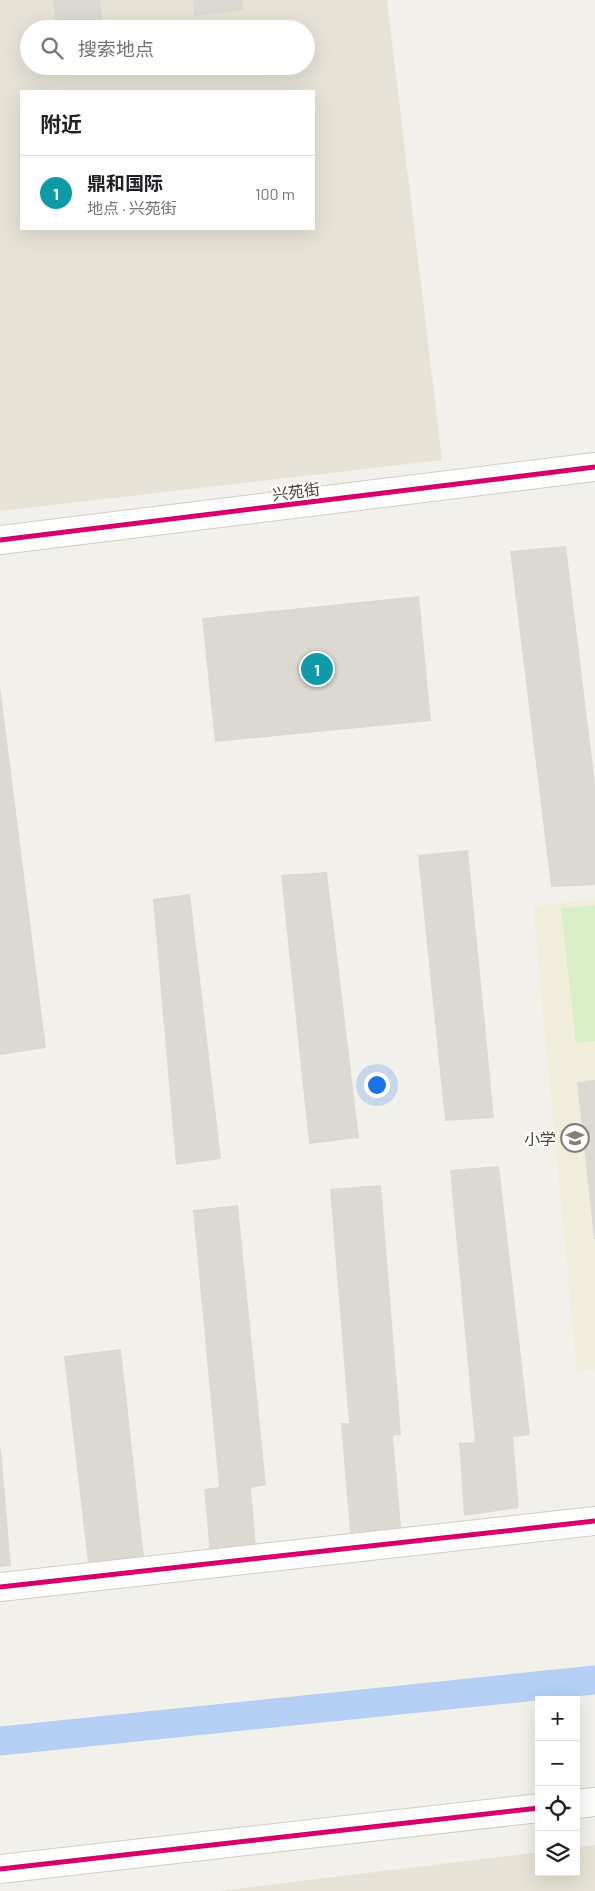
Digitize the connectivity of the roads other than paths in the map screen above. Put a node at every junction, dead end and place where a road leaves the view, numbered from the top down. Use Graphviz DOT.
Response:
graph roads {
  1 [pos="595,467"];
  2 [pos="0,540"];
  3 [pos="595,1522"];
  4 [pos="0,1587"];
  5 [pos="595,1802"];
  6 [pos="580,1804"];
  7 [pos="535,1808"];
  8 [pos="0,1869"];
  1 -- 2 [label="street, 兴苑街"];
  3 -- 4 [label="street"];
  5 -- 6 [label="street"];
  7 -- 8 [label="street"];
}
